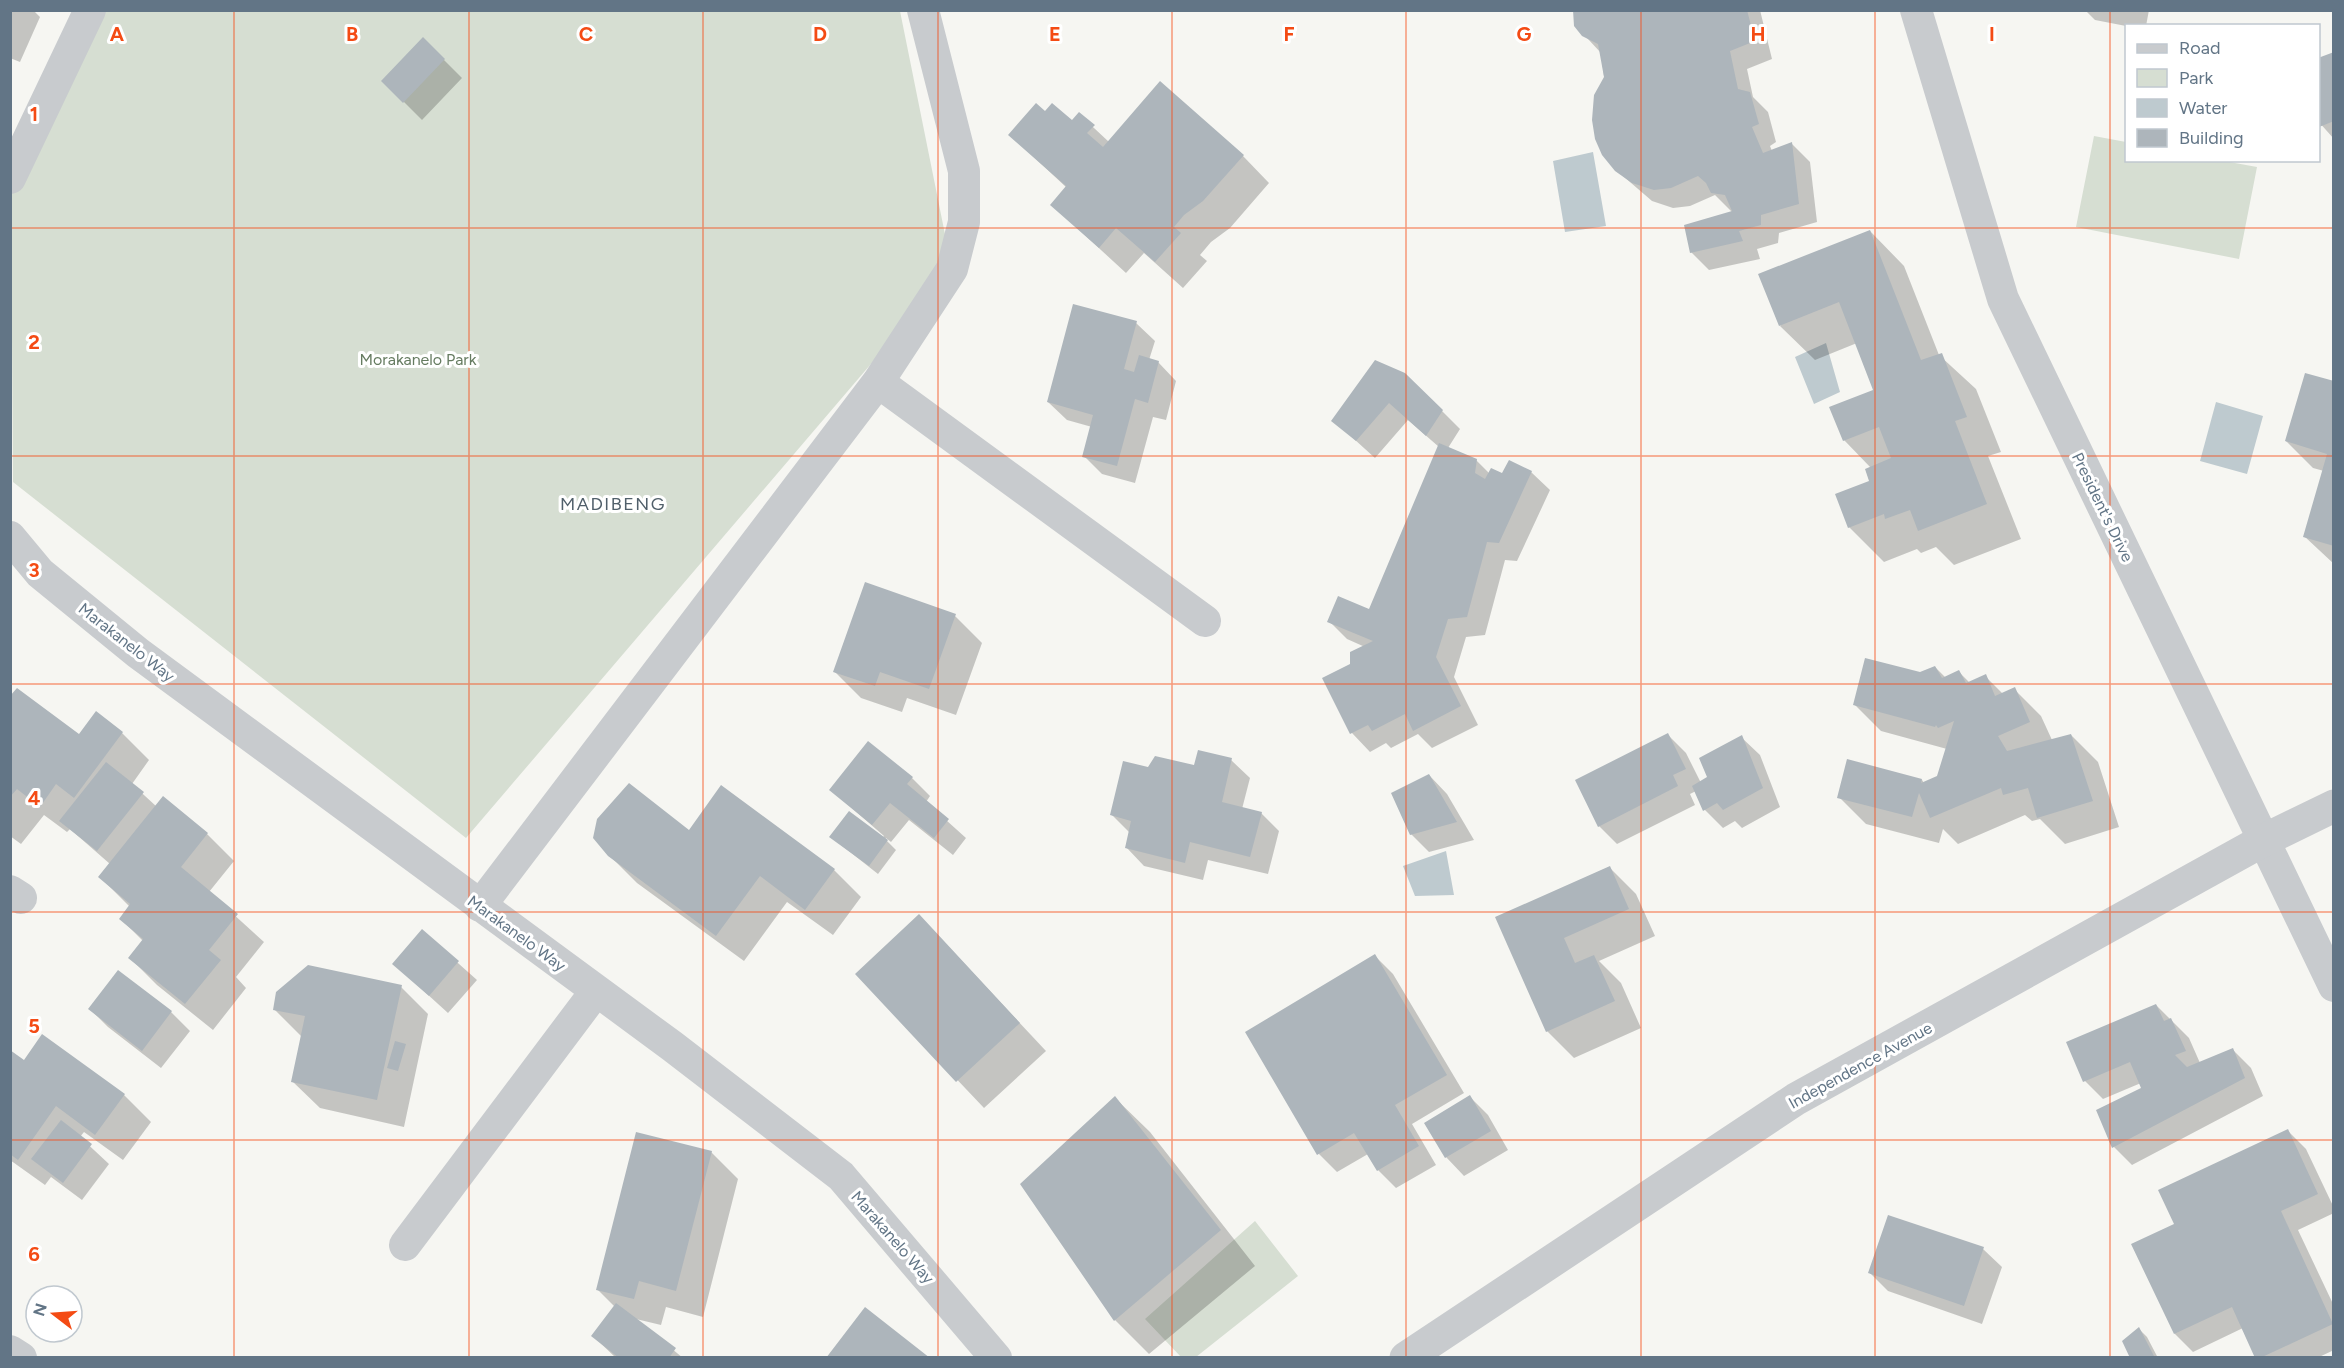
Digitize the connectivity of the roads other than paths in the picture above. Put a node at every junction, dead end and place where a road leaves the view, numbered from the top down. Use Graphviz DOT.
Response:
graph roads {
  1 [pos="90,10"];
  2 [pos="923,10"];
  3 [pos="1916,10"];
  4 [pos="10,178"];
  5 [pos="878,382"];
  6 [pos="10,537"];
  7 [pos="1205,621"];
  8 [pos="2334,806"];
  9 [pos="2264,840"];
  10 [pos="480,906"];
  11 [pos="2334,986"];
  12 [pos="596,991"];
  13 [pos="405,1245"];
  14 [pos="10,1351"];
  15 [pos="21,1358"];
  16 [pos="996,1358"];
  17 [pos="1406,1358"];
  1 -- 4 [label="street"];
  2 -- 5 [label="street"];
  3 -- 9 [label="street, President's Drive"];
  5 -- 7 [label="street"];
  5 -- 10 [label="street"];
  6 -- 10 [label="street, Marakanelo Way"];
  8 -- 9 [label="street, Independence Avenue"];
  9 -- 11 [label="street, President's Drive"];
  9 -- 17 [label="street, Independence Avenue"];
  10 -- 12 [label="street, Marakanelo Way"];
  12 -- 13 [label="street"];
  12 -- 16 [label="street, Marakanelo Way"];
  14 -- 15 [label="street"];
}
